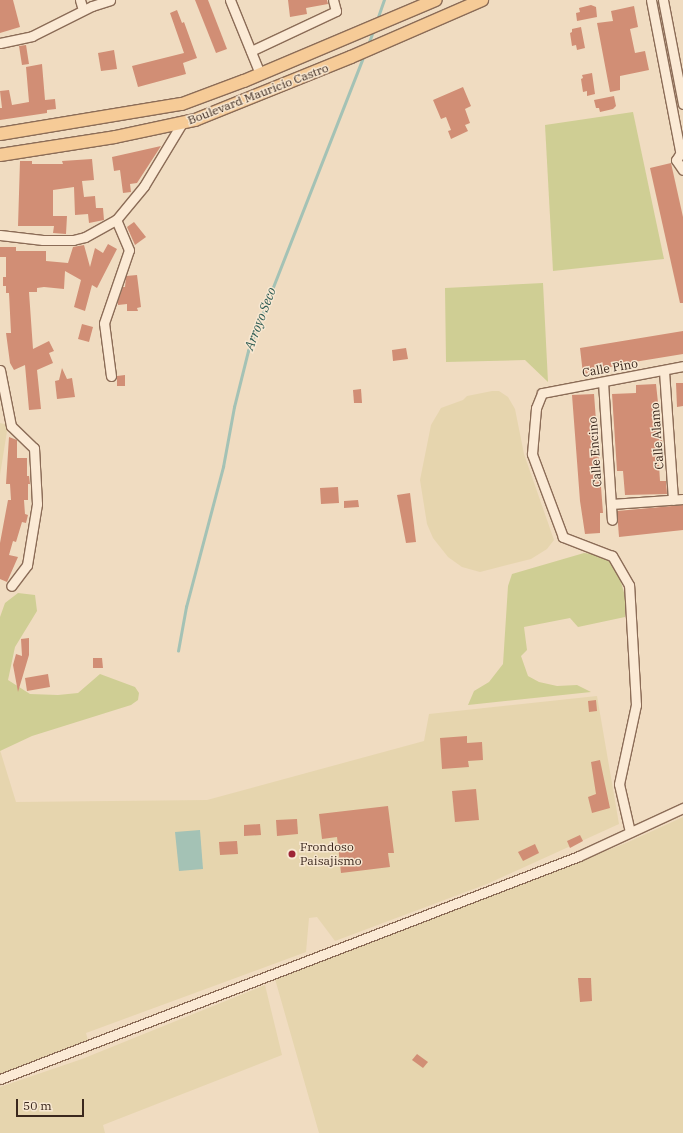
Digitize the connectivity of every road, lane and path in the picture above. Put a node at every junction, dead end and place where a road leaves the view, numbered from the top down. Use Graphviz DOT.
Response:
graph roads {
  1 [pos="80,0"];
  2 [pos="110,0"];
  3 [pos="230,0"];
  4 [pos="333,0"];
  5 [pos="436,0"];
  6 [pos="482,0"];
  7 [pos="651,0"];
  8 [pos="663,0"];
  9 [pos="83,10"];
  10 [pos="0,44"];
  11 [pos="251,52"];
  12 [pos="260,74"];
  13 [pos="683,104"];
  14 [pos="182,123"];
  15 [pos="0,134"];
  16 [pos="682,150"];
  17 [pos="0,155"];
  18 [pos="683,170"];
  19 [pos="116,220"];
  20 [pos="0,235"];
  21 [pos="683,366"];
  22 [pos="0,370"];
  23 [pos="664,371"];
  24 [pos="111,376"];
  25 [pos="603,382"];
  26 [pos="683,499"];
  27 [pos="673,500"];
  28 [pos="611,504"];
  29 [pos="612,520"];
  30 [pos="11,586"];
  31 [pos="683,808"];
  32 [pos="630,832"];
  33 [pos="0,1079"];
  1 -- 9 [label="street"];
  2 -- 9 [label="street"];
  3 -- 11 [label="street"];
  4 -- 11 [label="street"];
  5 -- 12 [label="main road, Boulevard Mauricio Castro"];
  6 -- 14 [label="main road, Boulevard Mauricio Castro"];
  7 -- 16 [label="street"];
  8 -- 13 [label="street"];
  9 -- 10 [label="street"];
  11 -- 12 [label="street"];
  12 -- 15 [label="main road, Boulevard Mauricio Castro"];
  14 -- 17 [label="main road, Boulevard Mauricio Castro"];
  14 -- 19 [label="street"];
  16 -- 18 [label="street"];
  19 -- 20 [label="street"];
  19 -- 24 [label="street"];
  21 -- 23 [label="street, Calle Pino"];
  22 -- 30 [label="street"];
  23 -- 25 [label="street, Calle Pino"];
  23 -- 27 [label="street, Calle Alamo"];
  25 -- 28 [label="street, Calle Encino"];
  25 -- 32 [label="street, Calle Pino"];
  26 -- 27 [label="street"];
  27 -- 28 [label="street"];
  28 -- 29 [label="street, Calle Encino"];
  31 -- 32 [label="street"];
  32 -- 33 [label="street"];
}
